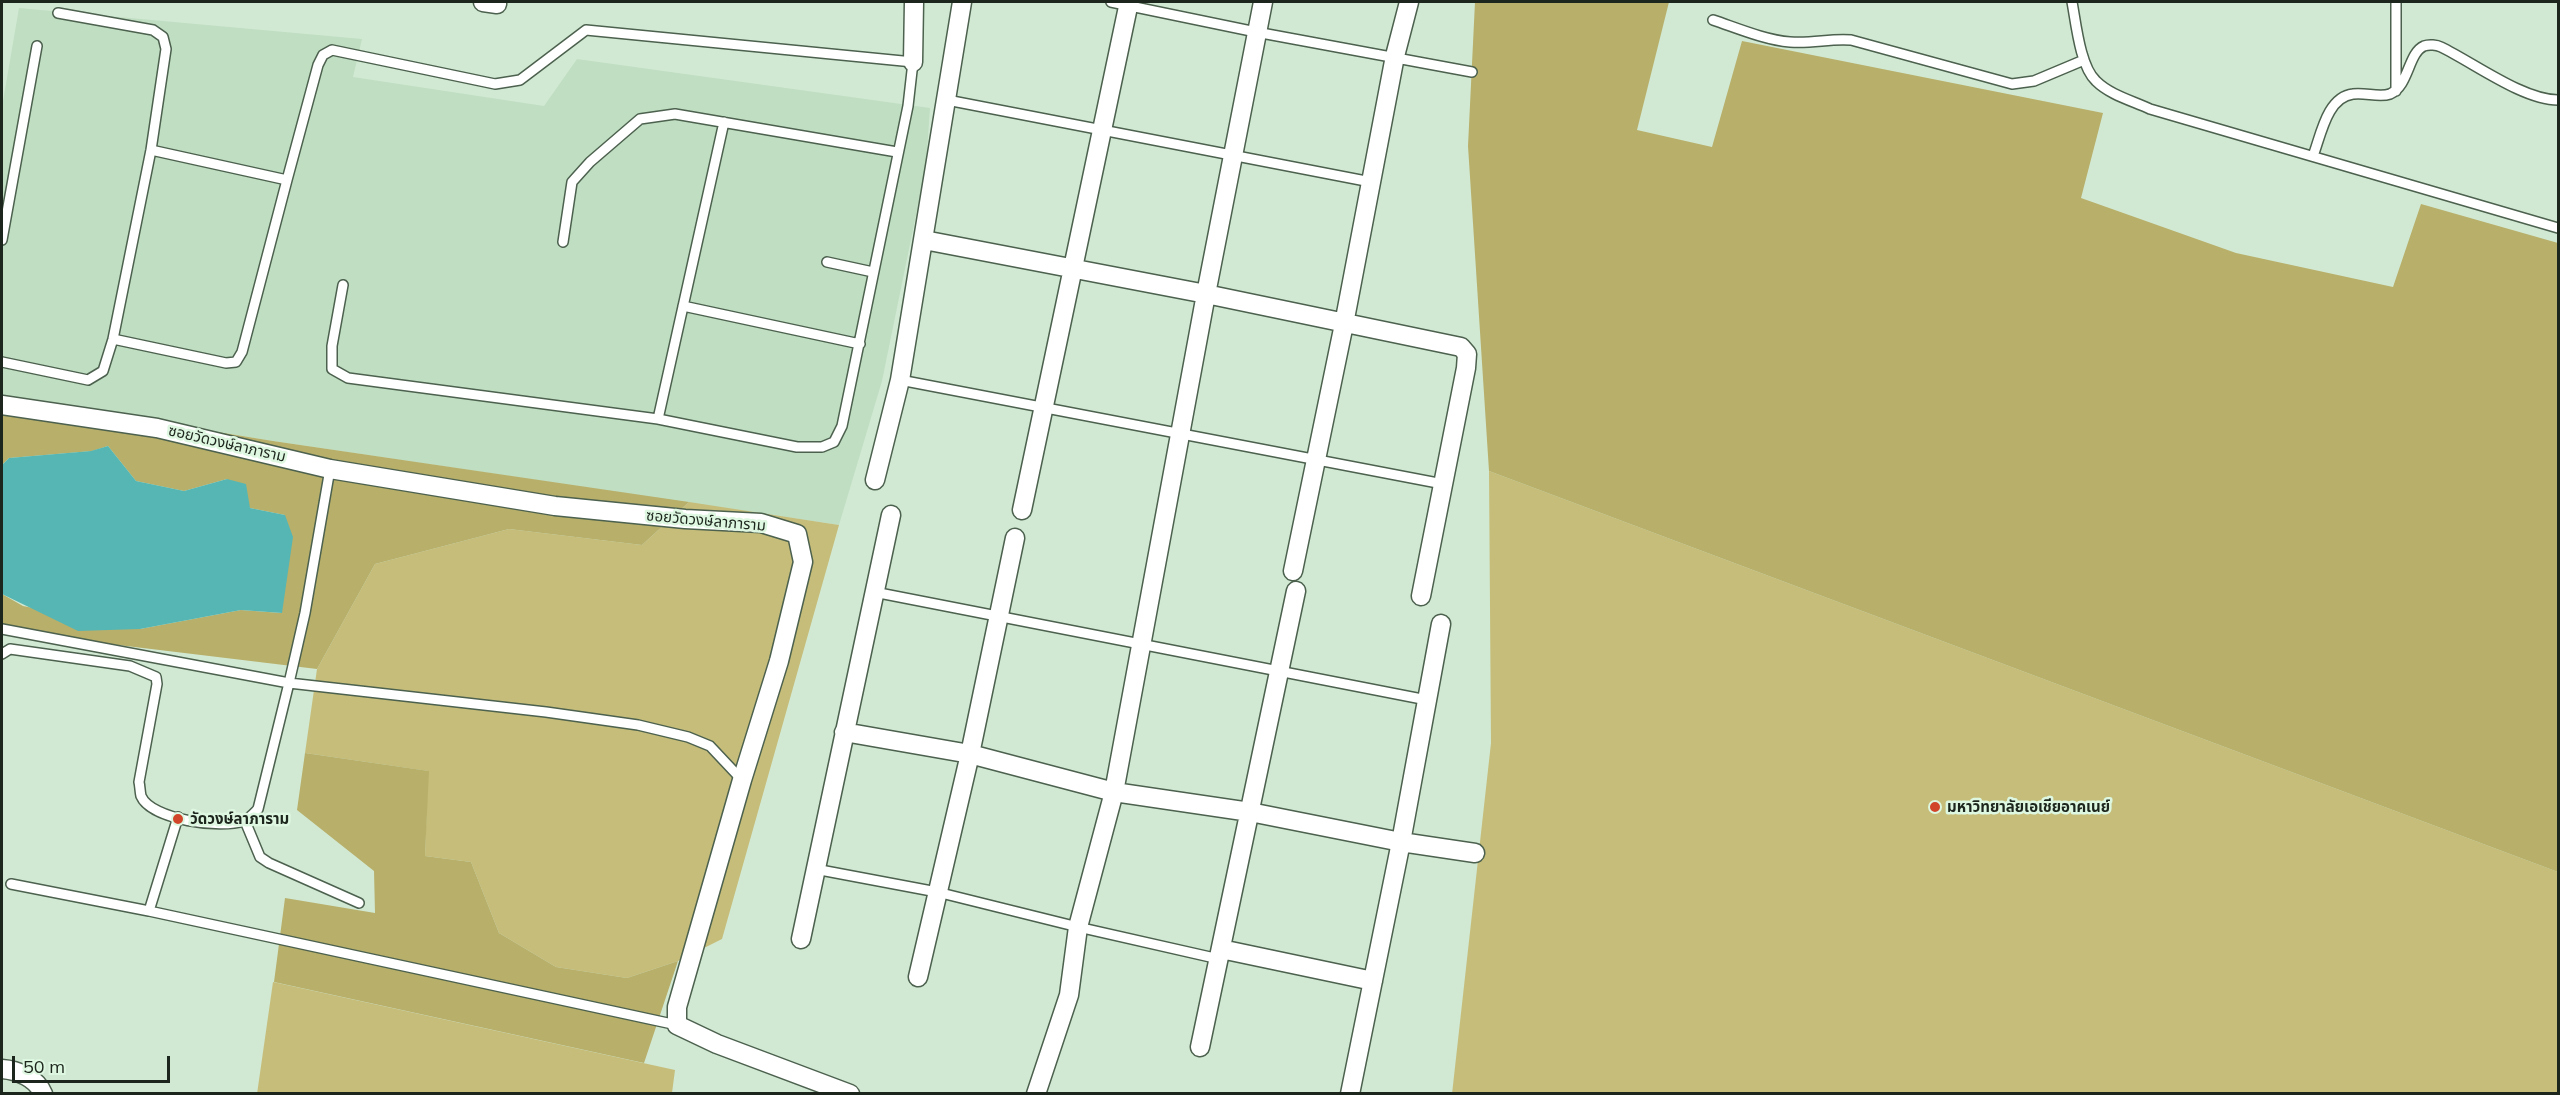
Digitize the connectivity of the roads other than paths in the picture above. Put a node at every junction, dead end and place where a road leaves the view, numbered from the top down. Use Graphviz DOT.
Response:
graph roads {
  1 [pos="483,2"];
  2 [pos="497,2"];
  3 [pos="914,2"];
  4 [pos="962,2"];
  5 [pos="1263,2"];
  6 [pos="1409,2"];
  7 [pos="2072,2"];
  8 [pos="2396,2"];
  9 [pos="1123,3"];
  10 [pos="58,13"];
  11 [pos="1713,21"];
  12 [pos="1256,32"];
  13 [pos="37,46"];
  14 [pos="1395,56"];
  15 [pos="2084,60"];
  16 [pos="913,62"];
  17 [pos="1472,72"];
  18 [pos="2396,90"];
  19 [pos="948,100"];
  20 [pos="2559,100"];
  21 [pos="724,122"];
  22 [pos="1101,130"];
  23 [pos="151,150"];
  24 [pos="897,152"];
  25 [pos="1233,154"];
  26 [pos="2313,156"];
  27 [pos="287,180"];
  28 [pos="1371,182"];
  29 [pos="2559,228"];
  30 [pos="2,240"];
  31 [pos="924,240"];
  32 [pos="563,242"];
  33 [pos="827,262"];
  34 [pos="1072,269"];
  35 [pos="873,272"];
  36 [pos="343,285"];
  37 [pos="1206,294"];
  38 [pos="683,306"];
  39 [pos="1344,324"];
  40 [pos="113,339"];
  41 [pos="860,344"];
  42 [pos="2,362"];
  43 [pos="900,380"];
  44 [pos="2,405"];
  45 [pos="1043,407"];
  46 [pos="658,419"];
  47 [pos="1179,435"];
  48 [pos="1316,459"];
  49 [pos="330,469"];
  50 [pos="875,480"];
  51 [pos="1443,484"];
  52 [pos="1022,510"];
  53 [pos="891,515"];
  54 [pos="1015,538"];
  55 [pos="1293,571"];
  56 [pos="1296,591"];
  57 [pos="874,592"];
  58 [pos="1420,596"];
  59 [pos="999,617"];
  60 [pos="1440,624"];
  61 [pos="2,629"];
  62 [pos="1141,646"];
  63 [pos="2,654"];
  64 [pos="1280,671"];
  65 [pos="289,683"];
  66 [pos="1427,700"];
  67 [pos="844,732"];
  68 [pos="970,754"];
  69 [pos="742,780"];
  70 [pos="1114,792"];
  71 [pos="1250,812"];
  72 [pos="178,817"];
  73 [pos="245,821"];
  74 [pos="1401,842"];
  75 [pos="1475,853"];
  76 [pos="816,869"];
  77 [pos="10,884"];
  78 [pos="937,892"];
  79 [pos="359,903"];
  80 [pos="149,911"];
  81 [pos="1078,927"];
  82 [pos="801,939"];
  83 [pos="1220,954"];
  84 [pos="918,978"];
  85 [pos="1373,981"];
  86 [pos="677,1025"];
  87 [pos="1200,1047"];
  88 [pos="2,1069"];
  89 [pos="43,1094"];
  90 [pos="850,1094"];
  91 [pos="1036,1094"];
  92 [pos="1350,1094"];
  1 -- 2 [label="street"];
  3 -- 16 [label="street"];
  4 -- 19 [label="street"];
  5 -- 12 [label="street"];
  6 -- 14 [label="street"];
  7 -- 15 [label="lane"];
  8 -- 18 [label="lane"];
  9 -- 12 [label="lane"];
  9 -- 22 [label="street"];
  10 -- 23 [label="lane"];
  11 -- 15 [label="lane"];
  12 -- 14 [label="lane"];
  12 -- 25 [label="street"];
  13 -- 30 [label="lane"];
  14 -- 17 [label="lane"];
  14 -- 28 [label="street"];
  15 -- 26 [label="lane"];
  16 -- 24 [label="lane"];
  16 -- 27 [label="lane"];
  18 -- 20 [label="lane"];
  18 -- 26 [label="lane"];
  19 -- 22 [label="lane"];
  19 -- 31 [label="street"];
  21 -- 24 [label="lane"];
  21 -- 32 [label="lane"];
  21 -- 38 [label="lane"];
  22 -- 25 [label="lane"];
  22 -- 34 [label="street"];
  23 -- 27 [label="lane"];
  23 -- 40 [label="lane"];
  24 -- 35 [label="lane"];
  25 -- 28 [label="lane"];
  25 -- 37 [label="street"];
  26 -- 29 [label="lane"];
  27 -- 40 [label="lane"];
  28 -- 39 [label="street"];
  31 -- 34 [label="street"];
  31 -- 43 [label="street"];
  33 -- 35 [label="lane"];
  34 -- 37 [label="street"];
  34 -- 45 [label="street"];
  35 -- 41 [label="lane"];
  36 -- 46 [label="lane"];
  37 -- 39 [label="street"];
  37 -- 47 [label="street"];
  38 -- 41 [label="lane"];
  38 -- 46 [label="lane"];
  39 -- 48 [label="street"];
  39 -- 51 [label="street"];
  40 -- 42 [label="lane"];
  41 -- 46 [label="lane"];
  43 -- 45 [label="lane"];
  43 -- 50 [label="street"];
  44 -- 49 [label="street, ซอยวัดวงษ์ลาภาราม"];
  45 -- 47 [label="lane"];
  45 -- 52 [label="street"];
  47 -- 48 [label="lane"];
  47 -- 62 [label="street"];
  48 -- 51 [label="lane"];
  48 -- 55 [label="street"];
  49 -- 65 [label="lane"];
  49 -- 69 [label="street, ซอยวัดวงษ์ลาภาราม"];
  51 -- 58 [label="street"];
  53 -- 57 [label="street"];
  54 -- 59 [label="street"];
  56 -- 64 [label="street"];
  57 -- 59 [label="lane"];
  57 -- 67 [label="street"];
  59 -- 62 [label="lane"];
  59 -- 68 [label="street"];
  60 -- 66 [label="street"];
  61 -- 65 [label="lane"];
  62 -- 64 [label="lane"];
  62 -- 70 [label="street"];
  63 -- 72 [label="lane"];
  64 -- 66 [label="lane"];
  64 -- 71 [label="street"];
  65 -- 69 [label="lane"];
  65 -- 73 [label="lane"];
  66 -- 74 [label="street"];
  67 -- 68 [label="street"];
  67 -- 76 [label="street"];
  68 -- 70 [label="street"];
  68 -- 78 [label="street"];
  69 -- 86 [label="street, ซอยวัดวงษ์ลาภาราม"];
  70 -- 71 [label="street"];
  70 -- 81 [label="street"];
  71 -- 74 [label="street"];
  71 -- 83 [label="street"];
  72 -- 73 [label="lane"];
  72 -- 80 [label="lane"];
  73 -- 79 [label="lane"];
  74 -- 75 [label="street"];
  74 -- 85 [label="street"];
  76 -- 78 [label="lane"];
  76 -- 82 [label="street"];
  77 -- 80 [label="lane"];
  78 -- 81 [label="lane"];
  78 -- 84 [label="street"];
  80 -- 86 [label="lane"];
  81 -- 83 [label="lane"];
  81 -- 91 [label="street"];
  83 -- 85 [label="street"];
  83 -- 87 [label="street"];
  85 -- 92 [label="street"];
  86 -- 90 [label="street"];
  88 -- 89 [label="street"];
}
